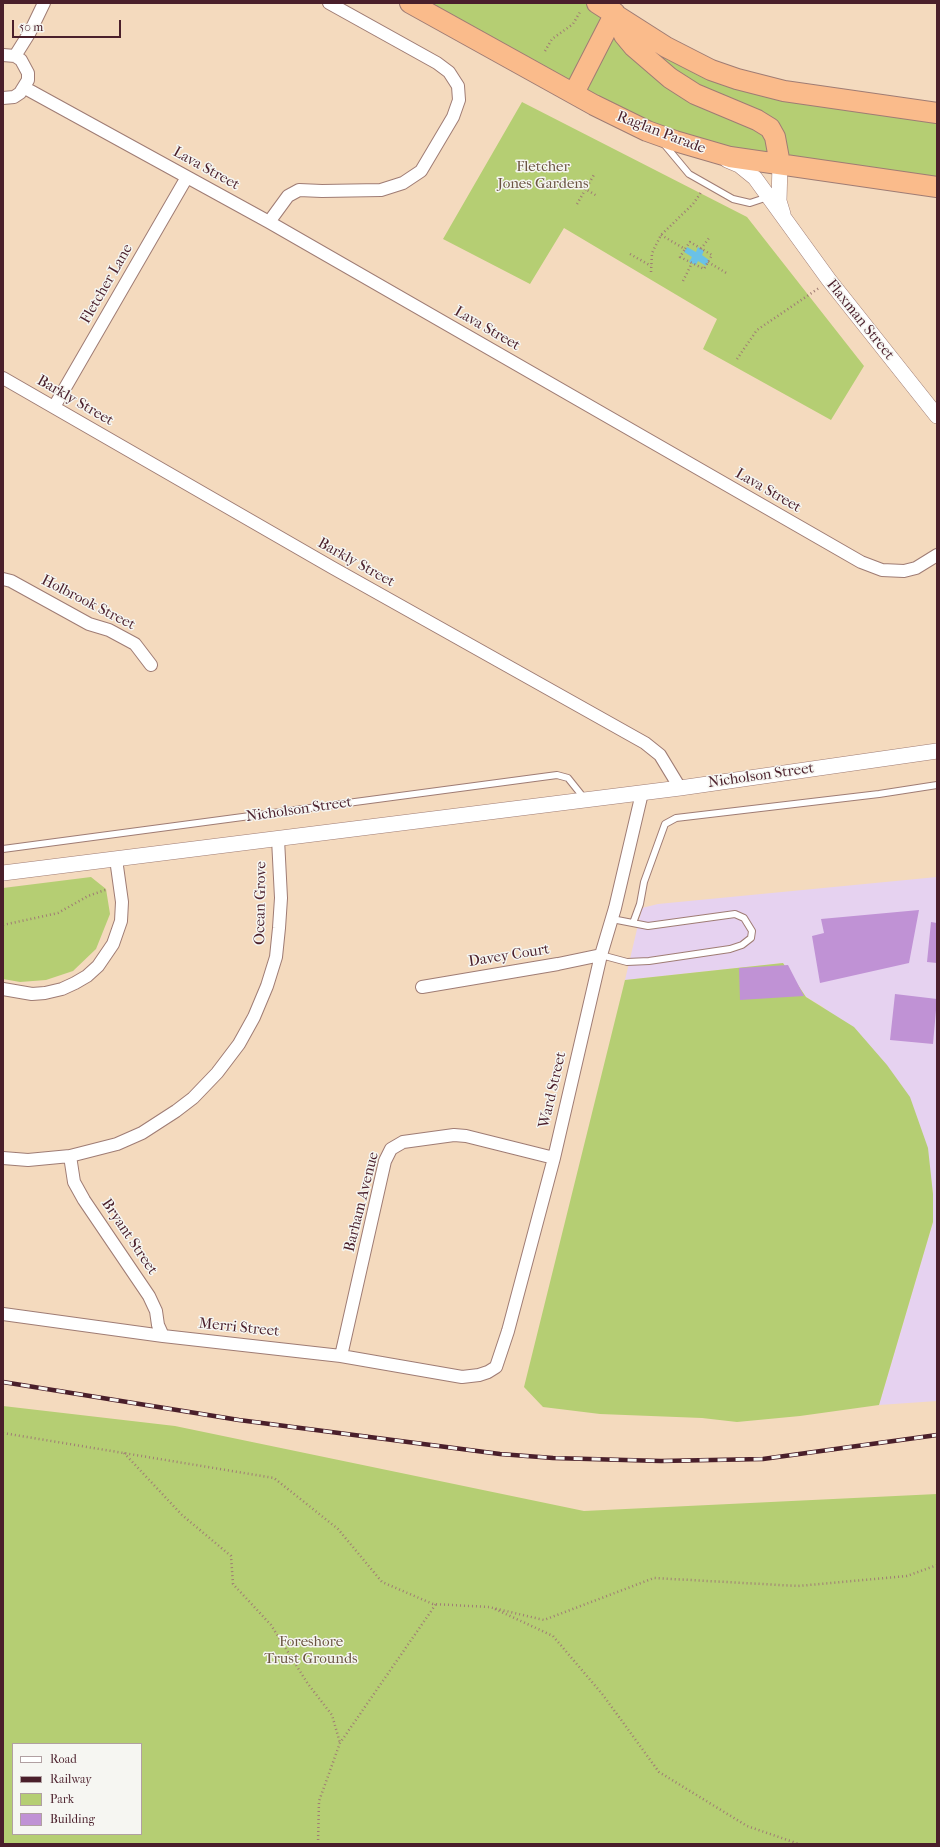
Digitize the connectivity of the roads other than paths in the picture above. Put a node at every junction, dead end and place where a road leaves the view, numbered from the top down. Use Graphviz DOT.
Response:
graph roads {
  1 [pos="44,3"];
  2 [pos="329,3"];
  3 [pos="410,3"];
  4 [pos="597,3"];
  5 [pos="618,8"];
  6 [pos="9,55"];
  7 [pos="25,88"];
  8 [pos="574,93"];
  9 [pos="3,98"];
  10 [pos="937,113"];
  11 [pos="647,131"];
  12 [pos="710,152"];
  13 [pos="780,164"];
  14 [pos="187,177"];
  15 [pos="937,187"];
  16 [pos="773,195"];
  17 [pos="269,222"];
  18 [pos="3,378"];
  19 [pos="54,407"];
  20 [pos="937,416"];
  21 [pos="937,555"];
  22 [pos="3,579"];
  23 [pos="151,665"];
  24 [pos="937,751"];
  25 [pos="937,785"];
  26 [pos="680,788"];
  27 [pos="642,793"];
  28 [pos="585,800"];
  29 [pos="278,839"];
  30 [pos="3,849"];
  31 [pos="116,859"];
  32 [pos="3,873"];
  33 [pos="612,920"];
  34 [pos="633,923"];
  35 [pos="601,955"];
  36 [pos="422,987"];
  37 [pos="3,989"];
  38 [pos="70,1156"];
  39 [pos="3,1158"];
  40 [pos="554,1158"];
  41 [pos="3,1314"];
  42 [pos="163,1336"];
  43 [pos="342,1356"];
  44 [pos="471,1377"];
  1 -- 6 [label="street"];
  2 -- 17 [label="street"];
  3 -- 8 [label="highway, Raglan Parade"];
  4 -- 5 [label="highway"];
  5 -- 8 [label="highway"];
  5 -- 10 [label="highway"];
  5 -- 13 [label="highway"];
  6 -- 7 [label="street"];
  7 -- 9 [label="street"];
  7 -- 14 [label="street, Lava Street"];
  8 -- 11 [label="highway, Raglan Parade"];
  11 -- 12 [label="highway, Raglan Parade"];
  11 -- 16 [label="lane"];
  12 -- 13 [label="highway, Raglan Parade"];
  12 -- 16 [label="street, Flaxman Street"];
  13 -- 15 [label="highway, Raglan Parade"];
  13 -- 16 [label="street, Flaxman Street"];
  14 -- 17 [label="street, Lava Street"];
  14 -- 19 [label="street, Fletcher Lane"];
  16 -- 20 [label="street, Flaxman Street"];
  17 -- 21 [label="street, Lava Street"];
  18 -- 19 [label="street, Barkly Street"];
  19 -- 26 [label="street, Barkly Street"];
  22 -- 23 [label="street, Holbrook Street"];
  24 -- 26 [label="street, Nicholson Street"];
  25 -- 34 [label="lane"];
  26 -- 27 [label="street, Nicholson Street"];
  27 -- 28 [label="street, Nicholson Street"];
  27 -- 33 [label="street, Ward Street"];
  28 -- 29 [label="street, Nicholson Street"];
  28 -- 30 [label="lane, Nicholson Street"];
  29 -- 31 [label="street, Nicholson Street"];
  29 -- 38 [label="street, Ocean Grove"];
  31 -- 32 [label="street, Nicholson Street"];
  31 -- 37 [label="street"];
  33 -- 34 [label="lane"];
  33 -- 35 [label="street, Ward Street"];
  34 -- 35 [label="lane"];
  35 -- 36 [label="street, Davey Court"];
  35 -- 40 [label="street, Ward Street"];
  38 -- 39 [label="street, Ocean Grove"];
  38 -- 42 [label="street, Bryant Street"];
  40 -- 43 [label="street, Barham Avenue"];
  40 -- 44 [label="street, Ward Street"];
  41 -- 42 [label="street, Merri Street"];
  42 -- 43 [label="street, Merri Street"];
  43 -- 44 [label="street, Merri Street"];
}
